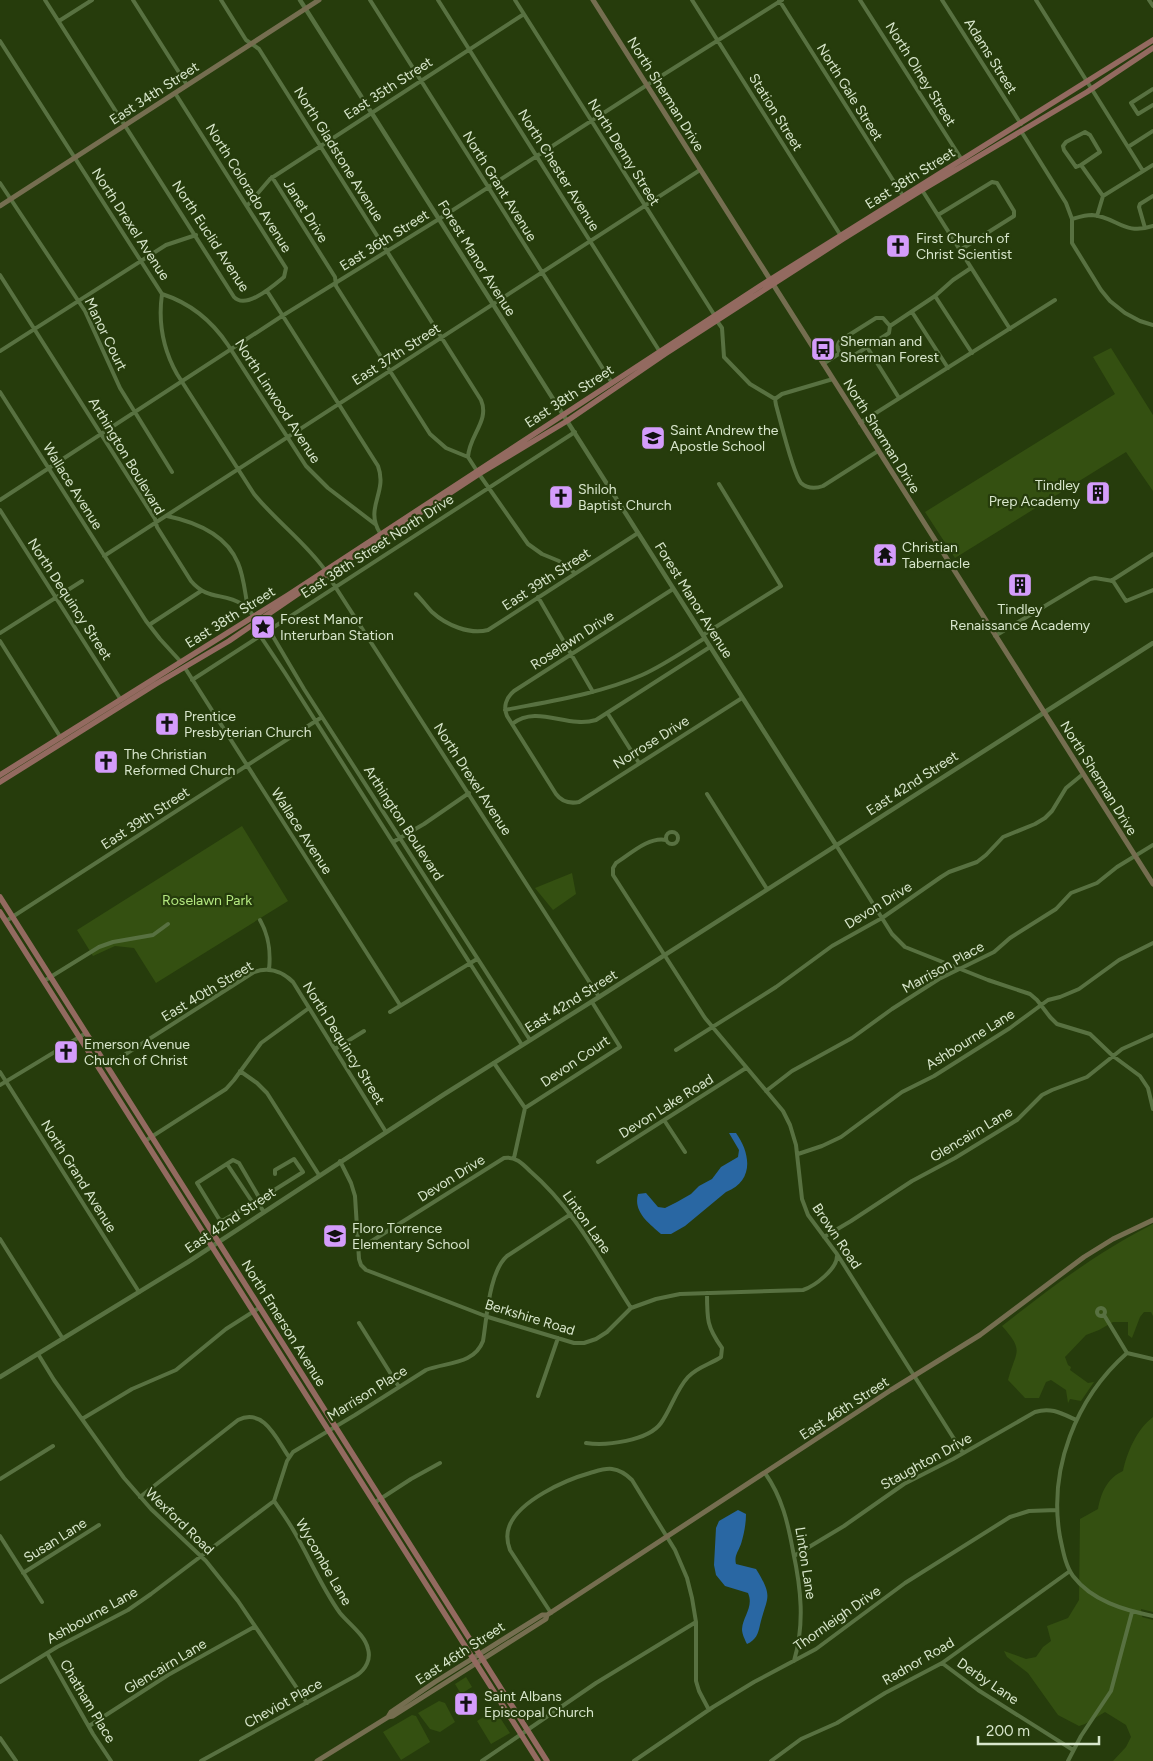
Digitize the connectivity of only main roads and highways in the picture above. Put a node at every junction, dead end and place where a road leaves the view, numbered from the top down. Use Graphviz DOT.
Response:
graph roads {
  1 [pos="319,0"];
  2 [pos="593,0"];
  3 [pos="1153,40"];
  4 [pos="1153,48"];
  5 [pos="1021,128"];
  6 [pos="0,206"];
  7 [pos="771,282"];
  8 [pos="716,318"];
  9 [pos="566,418"];
  10 [pos="478,473"];
  11 [pos="326,572"];
  12 [pos="183,665"];
  13 [pos="1,774"];
  14 [pos="0,782"];
  15 [pos="1153,884"];
  16 [pos="0,897"];
  17 [pos="0,912"];
  18 [pos="1153,1220"];
  19 [pos="549,1614"];
  20 [pos="479,1654"];
  21 [pos="473,1658"];
  22 [pos="483,1660"];
  23 [pos="476,1664"];
  24 [pos="388,1717"];
  25 [pos="317,1761"];
  26 [pos="538,1761"];
  27 [pos="547,1761"];
  1 -- 6 [label="main road, East 34th Street"];
  2 -- 7 [label="main road, North Sherman Drive"];
  3 -- 5 [label="main road, East 38th Street"];
  4 -- 5 [label="main road, East 38th Street"];
  5 -- 7 [label="main road, East 38th Street"];
  5 -- 7 [label="main road, East 38th Street"];
  7 -- 8 [label="main road, East 38th Street"];
  7 -- 15 [label="main road, North Sherman Drive"];
  8 -- 9 [label="main road, East 38th Street"];
  8 -- 9 [label="main road, East 38th Street"];
  9 -- 10 [label="main road, East 38th Street"];
  10 -- 11 [label="main road, East 38th Street"];
  10 -- 11 [label="main road, East 38th Street"];
  11 -- 12 [label="main road, East 38th Street"];
  12 -- 13 [label="main road, East 38th Street"];
  12 -- 14 [label="main road, East 38th Street"];
  16 -- 20 [label="main road, North Emerson Avenue"];
  17 -- 21 [label="main road, North Emerson Avenue"];
  18 -- 19 [label="main road, East 46th Street"];
  19 -- 20 [label="main road, East 46th Street"];
  19 -- 22 [label="main road, East 46th Street"];
  20 -- 21 [label="main road, East 46th Street"];
  20 -- 22 [label="main road, North Emerson Avenue"];
  21 -- 23 [label="main road, North Emerson Avenue"];
  21 -- 24 [label="main road, East 46th Street"];
  22 -- 23 [label="main road, East 46th Street"];
  22 -- 27 [label="main road, North Emerson Avenue"];
  23 -- 24 [label="main road, East 46th Street"];
  23 -- 26 [label="main road, North Emerson Avenue"];
  24 -- 25 [label="main road, East 46th Street"];
}
